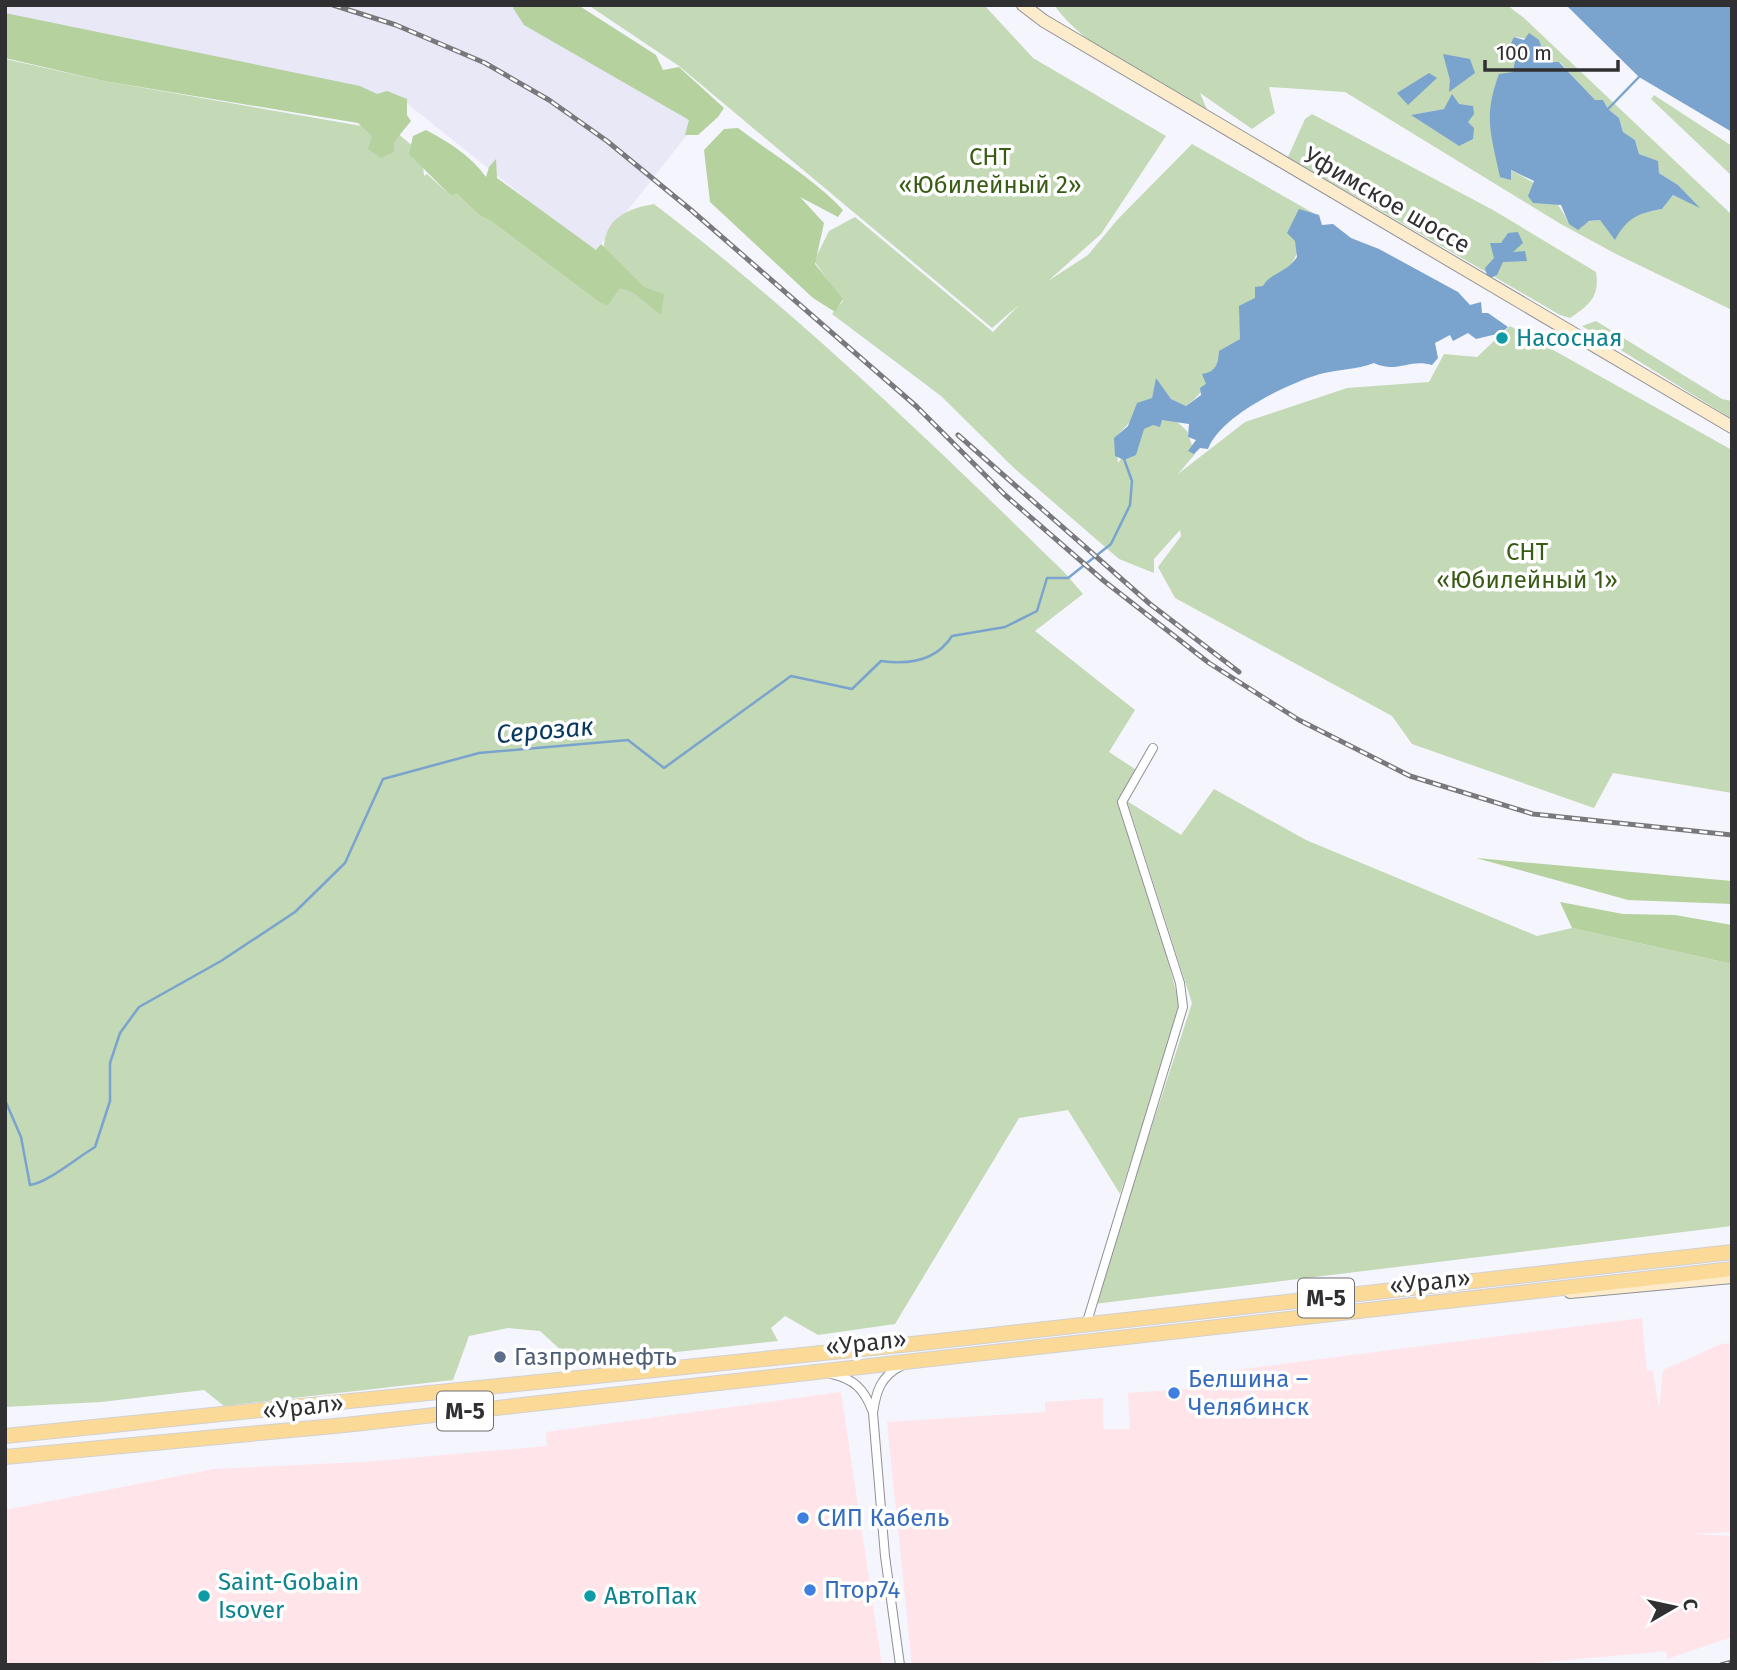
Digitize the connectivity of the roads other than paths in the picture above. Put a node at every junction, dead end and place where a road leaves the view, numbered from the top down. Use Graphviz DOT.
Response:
graph roads {
  1 [pos="1023,5"];
  2 [pos="1732,427"];
  3 [pos="1153,748"];
  4 [pos="1732,1252"];
  5 [pos="1732,1269"];
  6 [pos="1732,1277"];
  7 [pos="1545,1292"];
  8 [pos="1086,1325"];
  9 [pos="910,1362"];
  10 [pos="809,1373"];
  11 [pos="873,1413"];
  12 [pos="5,1436"];
  13 [pos="5,1457"];
  14 [pos="900,1665"];
  1 -- 2 [label="main road, Уфимское шоссе"];
  3 -- 8 [label="street"];
  4 -- 8 [label="main road, «Урал» / М-5"];
  5 -- 7 [label="main road, «Урал» / М-5"];
  6 -- 7 [label="main road"];
  7 -- 9 [label="main road, «Урал» / М-5"];
  8 -- 12 [label="main road, «Урал» / М-5"];
  9 -- 10 [label="main road, «Урал» / М-5"];
  9 -- 11 [label="street"];
  10 -- 11 [label="street"];
  10 -- 13 [label="main road, «Урал» / М-5"];
  11 -- 14 [label="street"];
}
